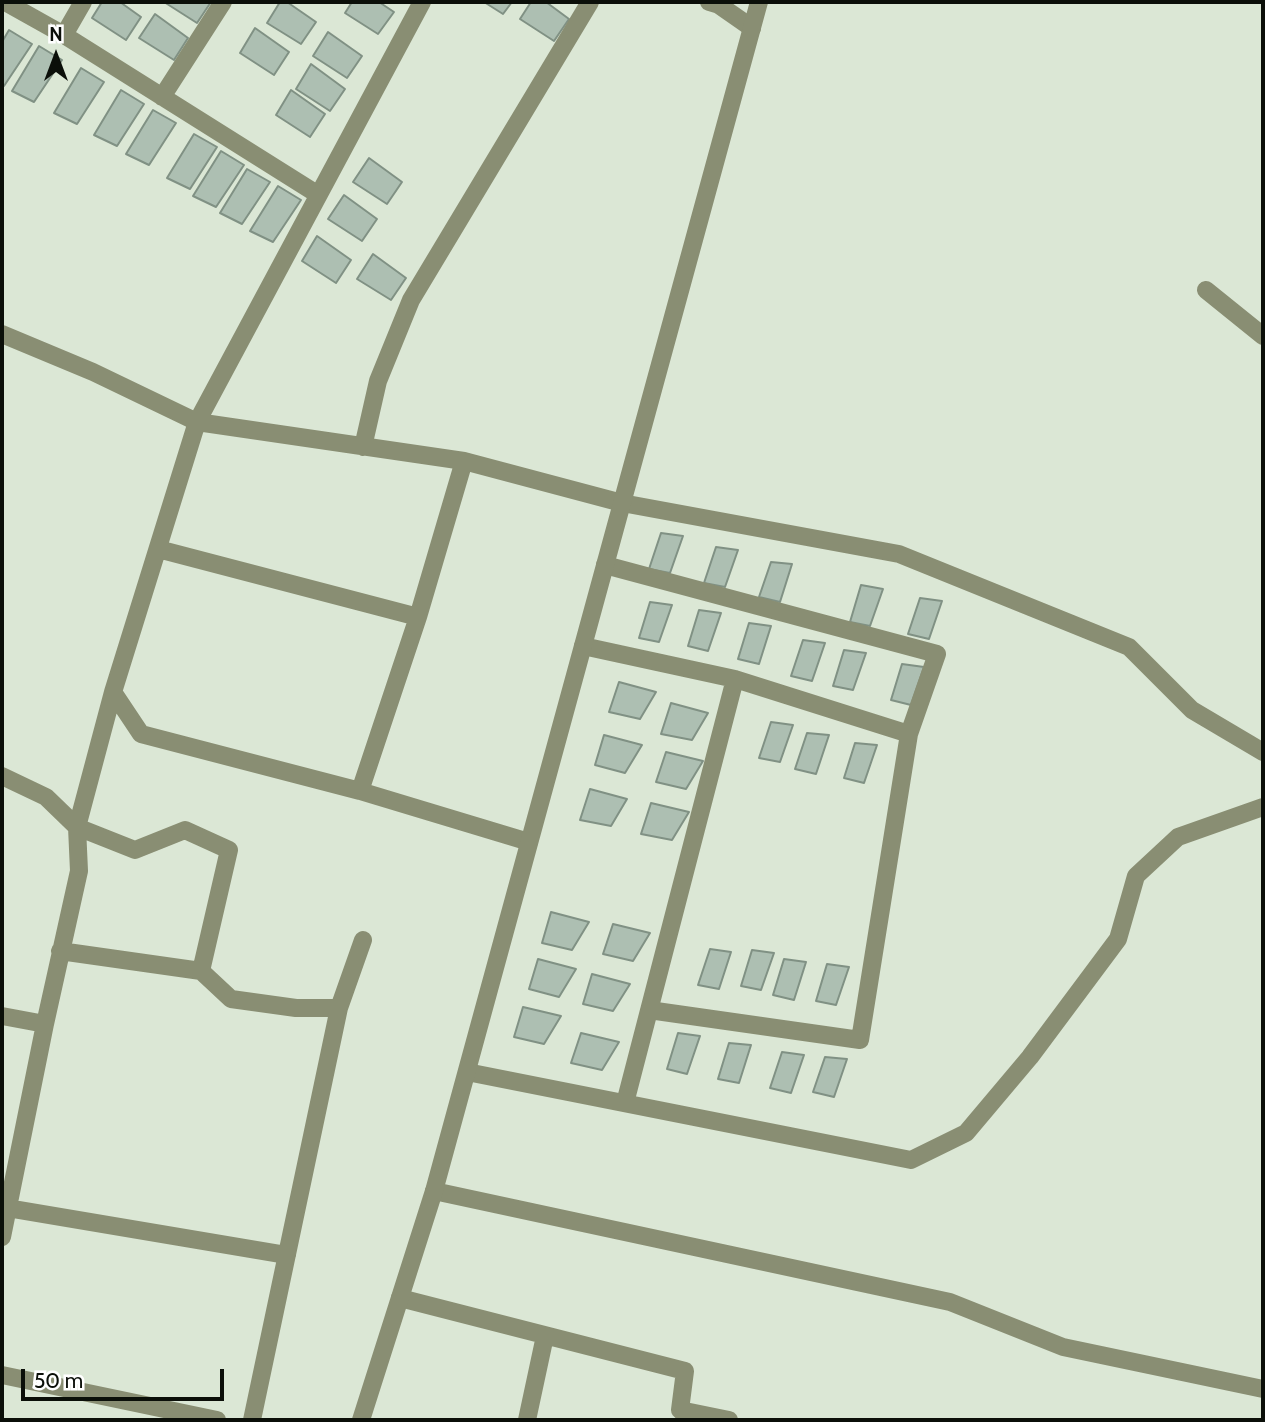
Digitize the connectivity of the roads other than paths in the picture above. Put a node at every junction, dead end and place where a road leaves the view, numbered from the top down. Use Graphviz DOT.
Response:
graph roads {
  1 [pos="5,2"];
  2 [pos="83,2"];
  3 [pos="223,2"];
  4 [pos="422,2"];
  5 [pos="590,2"];
  6 [pos="709,2"];
  7 [pos="759,2"];
  8 [pos="752,28"];
  9 [pos="64,35"];
  10 [pos="162,97"];
  11 [pos="317,194"];
  12 [pos="1206,290"];
  13 [pos="2,334"];
  14 [pos="1263,336"];
  15 [pos="197,422"];
  16 [pos="363,447"];
  17 [pos="464,461"];
  18 [pos="622,503"];
  19 [pos="158,549"];
  20 [pos="605,565"];
  21 [pos="418,617"];
  22 [pos="583,646"];
  23 [pos="734,678"];
  24 [pos="114,692"];
  25 [pos="909,734"];
  26 [pos="1263,752"];
  27 [pos="2,776"];
  28 [pos="360,790"];
  29 [pos="1263,807"];
  30 [pos="76,827"];
  31 [pos="529,842"];
  32 [pos="363,940"];
  33 [pos="60,951"];
  34 [pos="201,971"];
  35 [pos="339,1008"];
  36 [pos="649,1010"];
  37 [pos="2,1016"];
  38 [pos="45,1024"];
  39 [pos="467,1072"];
  40 [pos="625,1103"];
  41 [pos="434,1191"];
  42 [pos="8,1208"];
  43 [pos="2,1237"];
  44 [pos="287,1255"];
  45 [pos="400,1298"];
  46 [pos="545,1336"];
  47 [pos="2,1375"];
  48 [pos="1263,1389"];
  49 [pos="217,1420"];
  50 [pos="253,1420"];
  51 [pos="361,1420"];
  52 [pos="527,1420"];
  53 [pos="729,1420"];
  1 -- 9 [label="street"];
  2 -- 9 [label="street"];
  3 -- 10 [label="street"];
  4 -- 11 [label="street"];
  5 -- 16 [label="street"];
  6 -- 8 [label="street"];
  7 -- 8 [label="street"];
  8 -- 18 [label="street"];
  9 -- 10 [label="street"];
  10 -- 11 [label="street"];
  11 -- 15 [label="street"];
  12 -- 14 [label="street"];
  13 -- 15 [label="street"];
  15 -- 16 [label="street"];
  15 -- 19 [label="street"];
  16 -- 17 [label="street"];
  17 -- 18 [label="street"];
  17 -- 21 [label="street"];
  18 -- 20 [label="street"];
  18 -- 26 [label="street"];
  19 -- 21 [label="street"];
  19 -- 24 [label="street"];
  20 -- 22 [label="street"];
  20 -- 25 [label="street"];
  21 -- 28 [label="street"];
  22 -- 23 [label="street"];
  22 -- 31 [label="street"];
  23 -- 25 [label="street"];
  23 -- 36 [label="street"];
  24 -- 28 [label="street"];
  24 -- 30 [label="street"];
  25 -- 36 [label="street"];
  27 -- 30 [label="street"];
  28 -- 31 [label="street"];
  29 -- 40 [label="street"];
  30 -- 33 [label="street"];
  30 -- 34 [label="street"];
  31 -- 39 [label="street"];
  32 -- 35 [label="street"];
  33 -- 34 [label="street"];
  33 -- 38 [label="street"];
  34 -- 35 [label="street"];
  35 -- 44 [label="street"];
  36 -- 40 [label="street"];
  37 -- 38 [label="street"];
  38 -- 42 [label="street"];
  39 -- 40 [label="street"];
  39 -- 41 [label="street"];
  41 -- 45 [label="street"];
  41 -- 48 [label="street"];
  42 -- 43 [label="street"];
  42 -- 44 [label="street"];
  44 -- 50 [label="street"];
  45 -- 46 [label="street"];
  45 -- 51 [label="street"];
  46 -- 52 [label="street"];
  46 -- 53 [label="street"];
  47 -- 49 [label="street"];
}
